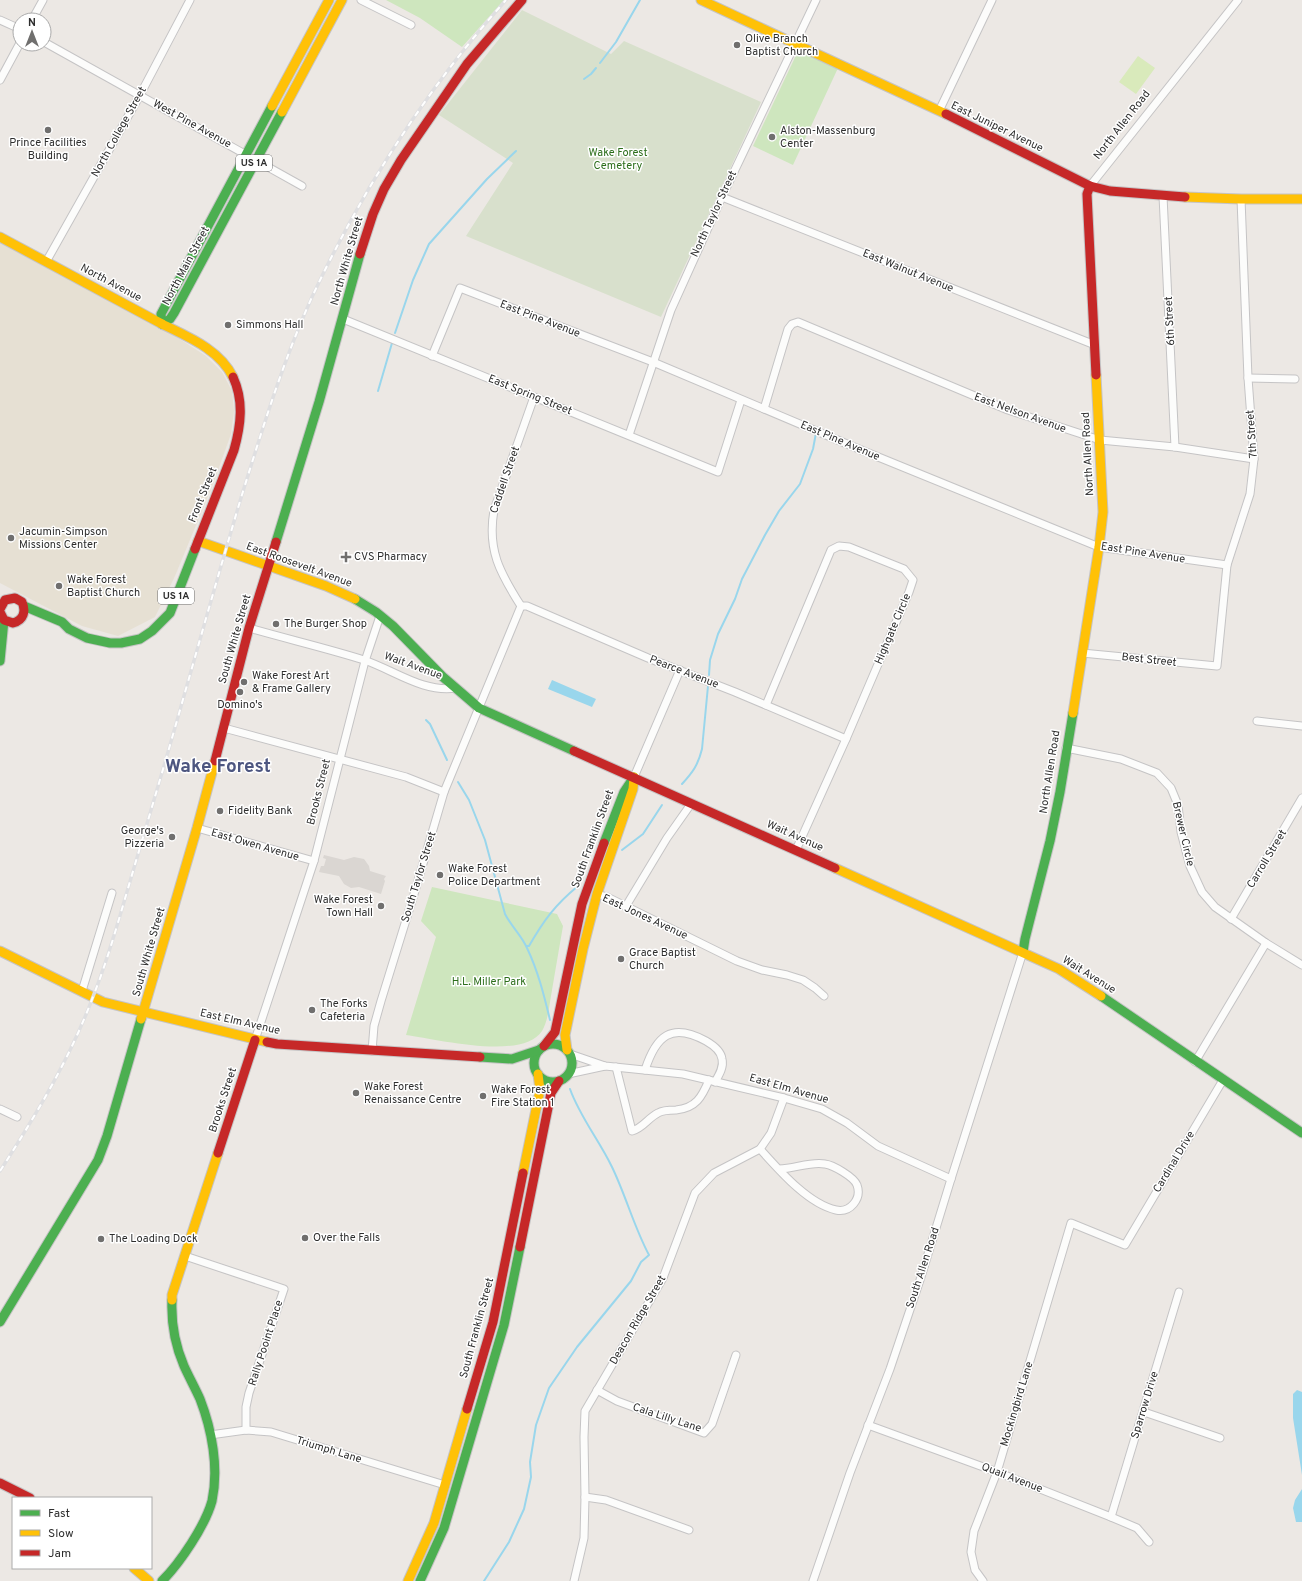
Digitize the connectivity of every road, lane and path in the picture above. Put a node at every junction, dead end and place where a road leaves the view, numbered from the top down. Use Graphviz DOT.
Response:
graph roads {
  1 [pos="43,0"];
  2 [pos="190,0"];
  3 [pos="330,0"];
  4 [pos="342,0"];
  5 [pos="361,0"];
  6 [pos="522,0"];
  7 [pos="701,0"];
  8 [pos="816,0"];
  9 [pos="992,0"];
  10 [pos="1238,0"];
  11 [pos="36,12"];
  12 [pos="0,20"];
  13 [pos="12,25"];
  14 [pos="410,25"];
  15 [pos="795,44"];
  16 [pos="52,46"];
  17 [pos="15,52"];
  18 [pos="0,80"];
  19 [pos="140,94"];
  20 [pos="939,111"];
  21 [pos="246,154"];
  22 [pos="256,160"];
  23 [pos="302,186"];
  24 [pos="1090,186"];
  25 [pos="1163,196"];
  26 [pos="722,197"];
  27 [pos="1241,198"];
  28 [pos="1302,199"];
  29 [pos="0,237"];
  30 [pos="46,262"];
  31 [pos="343,319"];
  32 [pos="162,324"];
  33 [pos="1095,345"];
  34 [pos="210,351"];
  35 [pos="432,356"];
  36 [pos="653,362"];
  37 [pos="1248,378"];
  38 [pos="1295,379"];
  39 [pos="534,397"];
  40 [pos="741,400"];
  41 [pos="764,409"];
  42 [pos="629,435"];
  43 [pos="1100,440"];
  44 [pos="1175,447"];
  45 [pos="1254,459"];
  46 [pos="198,541"];
  47 [pos="1099,547"];
  48 [pos="269,566"];
  49 [pos="1227,566"];
  50 [pos="0,590"];
  51 [pos="11,598"];
  52 [pos="24,606"];
  53 [pos="521,606"];
  54 [pos="1,609"];
  55 [pos="24,616"];
  56 [pos="380,616"];
  57 [pos="15,623"];
  58 [pos="66,627"];
  59 [pos="249,628"];
  60 [pos="1082,653"];
  61 [pos="1,658"];
  62 [pos="365,660"];
  63 [pos="1217,666"];
  64 [pos="680,670"];
  65 [pos="456,688"];
  66 [pos="766,705"];
  67 [pos="479,708"];
  68 [pos="1257,721"];
  69 [pos="1302,726"];
  70 [pos="224,728"];
  71 [pos="846,739"];
  72 [pos="1066,748"];
  73 [pos="340,760"];
  74 [pos="634,777"];
  75 [pos="444,792"];
  76 [pos="1302,798"];
  77 [pos="692,804"];
  78 [pos="197,828"];
  79 [pos="796,850"];
  80 [pos="314,861"];
  81 [pos="112,893"];
  82 [pos="597,894"];
  83 [pos="626,906"];
  84 [pos="1231,919"];
  85 [pos="1266,943"];
  86 [pos="0,951"];
  87 [pos="1023,952"];
  88 [pos="1302,965"];
  89 [pos="82,992"];
  90 [pos="824,996"];
  91 [pos="144,1013"];
  92 [pos="255,1040"];
  93 [pos="542,1048"];
  94 [pos="372,1051"];
  95 [pos="569,1052"];
  96 [pos="512,1059"];
  97 [pos="1195,1062"];
  98 [pos="605,1066"];
  99 [pos="616,1067"];
  100 [pos="645,1070"];
  101 [pos="536,1071"];
  102 [pos="568,1074"];
  103 [pos="1223,1080"];
  104 [pos="559,1081"];
  105 [pos="712,1081"];
  106 [pos="784,1098"];
  107 [pos="0,1108"];
  108 [pos="17,1117"];
  109 [pos="1302,1134"];
  110 [pos="760,1149"];
  111 [pos="779,1169"];
  112 [pos="951,1179"];
  113 [pos="1071,1224"];
  114 [pos="185,1256"];
  115 [pos="1179,1292"];
  116 [pos="0,1322"];
  117 [pos="736,1355"];
  118 [pos="597,1390"];
  119 [pos="1144,1412"];
  120 [pos="868,1425"];
  121 [pos="246,1430"];
  122 [pos="210,1435"];
  123 [pos="1220,1438"];
  124 [pos="997,1472"];
  125 [pos="0,1483"];
  126 [pos="445,1485"];
  127 [pos="28,1497"];
  128 [pos="586,1497"];
  129 [pos="1111,1517"];
  130 [pos="689,1530"];
  131 [pos="1148,1542"];
  132 [pos="135,1569"];
  133 [pos="149,1581"];
  134 [pos="162,1581"];
  135 [pos="408,1581"];
  136 [pos="420,1581"];
  137 [pos="574,1581"];
  138 [pos="813,1581"];
  139 [pos="983,1581"];
  1 -- 11 [label="street"];
  2 -- 19 [label="street, North College Street"];
  3 -- 21 [label="street, North Main Street"];
  4 -- 22 [label="street, North Main Street / US 1A"];
  5 -- 14 [label="street"];
  6 -- 31 [label="street, North White Street"];
  7 -- 15 [label="street, East Juniper Avenue"];
  8 -- 15 [label="street, North Taylor Street"];
  9 -- 20 [label="street"];
  10 -- 24 [label="street, North Allen Road"];
  12 -- 13 [label="street"];
  15 -- 20 [label="street, East Juniper Avenue"];
  15 -- 26 [label="street, North Taylor Street"];
  16 -- 19 [label="street, West Pine Avenue"];
  17 -- 18 [label="street"];
  19 -- 21 [label="street, West Pine Avenue"];
  19 -- 30 [label="street, North College Street"];
  20 -- 24 [label="street, East Juniper Avenue"];
  21 -- 22 [label="street, West Pine Avenue"];
  21 -- 32 [label="street, North Main Street"];
  22 -- 23 [label="street"];
  22 -- 32 [label="street, North Main Street / US 1A"];
  24 -- 25 [label="street, East Juniper Avenue"];
  24 -- 33 [label="street, North Allen Road"];
  25 -- 27 [label="street, East Juniper Avenue"];
  25 -- 44 [label="street, 6th Street"];
  26 -- 33 [label="street, East Walnut Avenue"];
  26 -- 36 [label="street, North Taylor Street"];
  27 -- 28 [label="street, East Juniper Avenue"];
  27 -- 37 [label="street, 7th Street"];
  29 -- 30 [label="street, North Avenue"];
  30 -- 32 [label="street, North Avenue"];
  31 -- 35 [label="street, East Spring Street"];
  31 -- 48 [label="street, North White Street"];
  32 -- 34 [label="street, North Avenue / US 1A"];
  33 -- 43 [label="street, North Allen Road"];
  34 -- 46 [label="street, Front Street / US 1A"];
  35 -- 36 [label="street, East Pine Avenue"];
  35 -- 39 [label="street, East Spring Street"];
  36 -- 40 [label="street, East Pine Avenue"];
  36 -- 42 [label="street, North Taylor Street"];
  37 -- 38 [label="street"];
  37 -- 45 [label="street, 7th Street"];
  39 -- 42 [label="street, East Spring Street"];
  39 -- 53 [label="street, Caddell Street"];
  40 -- 41 [label="street, East Pine Avenue"];
  40 -- 42 [label="street, East Spring Street"];
  41 -- 43 [label="street, East Nelson Avenue"];
  41 -- 47 [label="street, East Pine Avenue"];
  43 -- 44 [label="street, East Nelson Avenue"];
  43 -- 47 [label="street, North Allen Road"];
  44 -- 45 [label="street, East Nelson Avenue"];
  45 -- 49 [label="street, 7th Street"];
  46 -- 48 [label="street, East Roosevelt Avenue"];
  46 -- 58 [label="street, Front Street / US 1A"];
  47 -- 49 [label="street, East Pine Avenue"];
  47 -- 60 [label="street, North Allen Road"];
  48 -- 56 [label="street, East Roosevelt Avenue"];
  48 -- 59 [label="street, South White Street"];
  49 -- 63 [label="street, 7th Street"];
  50 -- 51 [label="street"];
  51 -- 52 [label="street, US 1A"];
  51 -- 54 [label="street"];
  52 -- 55 [label="street"];
  52 -- 58 [label="street, US 1A"];
  53 -- 64 [label="street, Pearce Avenue"];
  53 -- 67 [label="street"];
  54 -- 57 [label="street"];
  54 -- 61 [label="street"];
  55 -- 57 [label="street"];
  55 -- 58 [label="street, US 1A"];
  56 -- 62 [label="street, Brooks Street"];
  56 -- 65 [label="street, East Roosevelt Avenue"];
  57 -- 61 [label="street"];
  59 -- 62 [label="street, Wait Avenue"];
  59 -- 70 [label="street, South White Street"];
  60 -- 63 [label="street, Best Street"];
  60 -- 72 [label="street, North Allen Road"];
  62 -- 65 [label="street, Wait Avenue"];
  62 -- 73 [label="street, Brooks Street"];
  64 -- 66 [label="street, Pearce Avenue"];
  64 -- 74 [label="street"];
  65 -- 67 [label="street, Wait Avenue"];
  66 -- 71 [label="street, Pearce Avenue"];
  66 -- 71 [label="street, Highgate Circle"];
  67 -- 74 [label="street, Wait Avenue"];
  67 -- 75 [label="street, South Taylor Street"];
  68 -- 69 [label="street"];
  70 -- 73 [label="street"];
  70 -- 78 [label="street, South White Street"];
  71 -- 79 [label="street, Highgate Circle"];
  72 -- 84 [label="street, Brewer Circle"];
  72 -- 87 [label="street, North Allen Road"];
  73 -- 75 [label="street"];
  73 -- 80 [label="street, Brooks Street"];
  74 -- 77 [label="street, Wait Avenue"];
  74 -- 82 [label="street, South Franklin Street"];
  74 -- 93 [label="street, South Franklin Street"];
  75 -- 94 [label="street, South Taylor Street"];
  76 -- 84 [label="street, Carroll Street"];
  77 -- 79 [label="street, Wait Avenue"];
  77 -- 83 [label="street"];
  78 -- 80 [label="street, East Owen Avenue"];
  78 -- 91 [label="street, South White Street"];
  79 -- 87 [label="street, Wait Avenue"];
  80 -- 92 [label="street, Brooks Street"];
  81 -- 89 [label="street"];
  82 -- 83 [label="street, East Jones Avenue"];
  82 -- 95 [label="street, South Franklin Street"];
  83 -- 90 [label="street, East Jones Avenue"];
  84 -- 85 [label="street, Brewer Circle"];
  85 -- 88 [label="street, Brewer Circle"];
  85 -- 97 [label="street"];
  86 -- 89 [label="street, East Elm Avenue"];
  87 -- 97 [label="street, Wait Avenue"];
  87 -- 112 [label="street, South Allen Road"];
  89 -- 91 [label="street, East Elm Avenue"];
  91 -- 92 [label="street, East Elm Avenue"];
  91 -- 116 [label="street, South White Street"];
  92 -- 94 [label="street, East Elm Avenue"];
  92 -- 114 [label="street, Brooks Street"];
  93 -- 95 [label="street"];
  93 -- 96 [label="street, East Elm Avenue"];
  93 -- 101 [label="street"];
  94 -- 96 [label="street, East Elm Avenue"];
  95 -- 98 [label="street, East Elm Avenue"];
  95 -- 102 [label="street"];
  96 -- 101 [label="street, East Elm Avenue"];
  97 -- 103 [label="street, Wait Avenue"];
  98 -- 99 [label="street, East Elm Avenue"];
  98 -- 102 [label="street, East Elm Avenue"];
  99 -- 100 [label="street, East Elm Avenue"];
  99 -- 105 [label="street"];
  100 -- 105 [label="street, East Elm Avenue"];
  100 -- 105 [label="street"];
  101 -- 104 [label="street"];
  101 -- 126 [label="street, South Franklin Street"];
  102 -- 104 [label="street"];
  103 -- 109 [label="street, Wait Avenue"];
  103 -- 113 [label="street, Cardinal Drive"];
  104 -- 136 [label="street, South Franklin Street"];
  105 -- 106 [label="street, East Elm Avenue"];
  106 -- 110 [label="street, Deacon Ridge Street"];
  106 -- 112 [label="street, East Elm Avenue"];
  107 -- 108 [label="street"];
  110 -- 111 [label="street"];
  110 -- 118 [label="street, Deacon Ridge Street"];
  111 -- 111 [label="street"];
  112 -- 120 [label="street, South Allen Road"];
  113 -- 124 [label="street, Mockingbird Lane"];
  114 -- 121 [label="street, Rally Pooint Place"];
  114 -- 122 [label="street, Brooks Street"];
  115 -- 119 [label="street, Sparrow Drive"];
  117 -- 118 [label="street, Cala Lilly Lane"];
  118 -- 128 [label="street, Deacon Ridge Street"];
  119 -- 123 [label="street"];
  119 -- 129 [label="street, Sparrow Drive"];
  120 -- 124 [label="street, Quail Avenue"];
  120 -- 138 [label="street, South Allen Road"];
  121 -- 122 [label="street, Triumph Lane"];
  121 -- 126 [label="street, Triumph Lane"];
  122 -- 134 [label="street, Brooks Street"];
  124 -- 129 [label="street, Quail Avenue"];
  124 -- 139 [label="street, Mockingbird Lane"];
  125 -- 127 [label="street"];
  126 -- 135 [label="street, South Franklin Street"];
  128 -- 130 [label="street"];
  128 -- 137 [label="street, Deacon Ridge Street"];
  129 -- 131 [label="street, Quail Avenue"];
  132 -- 133 [label="street"];
}
